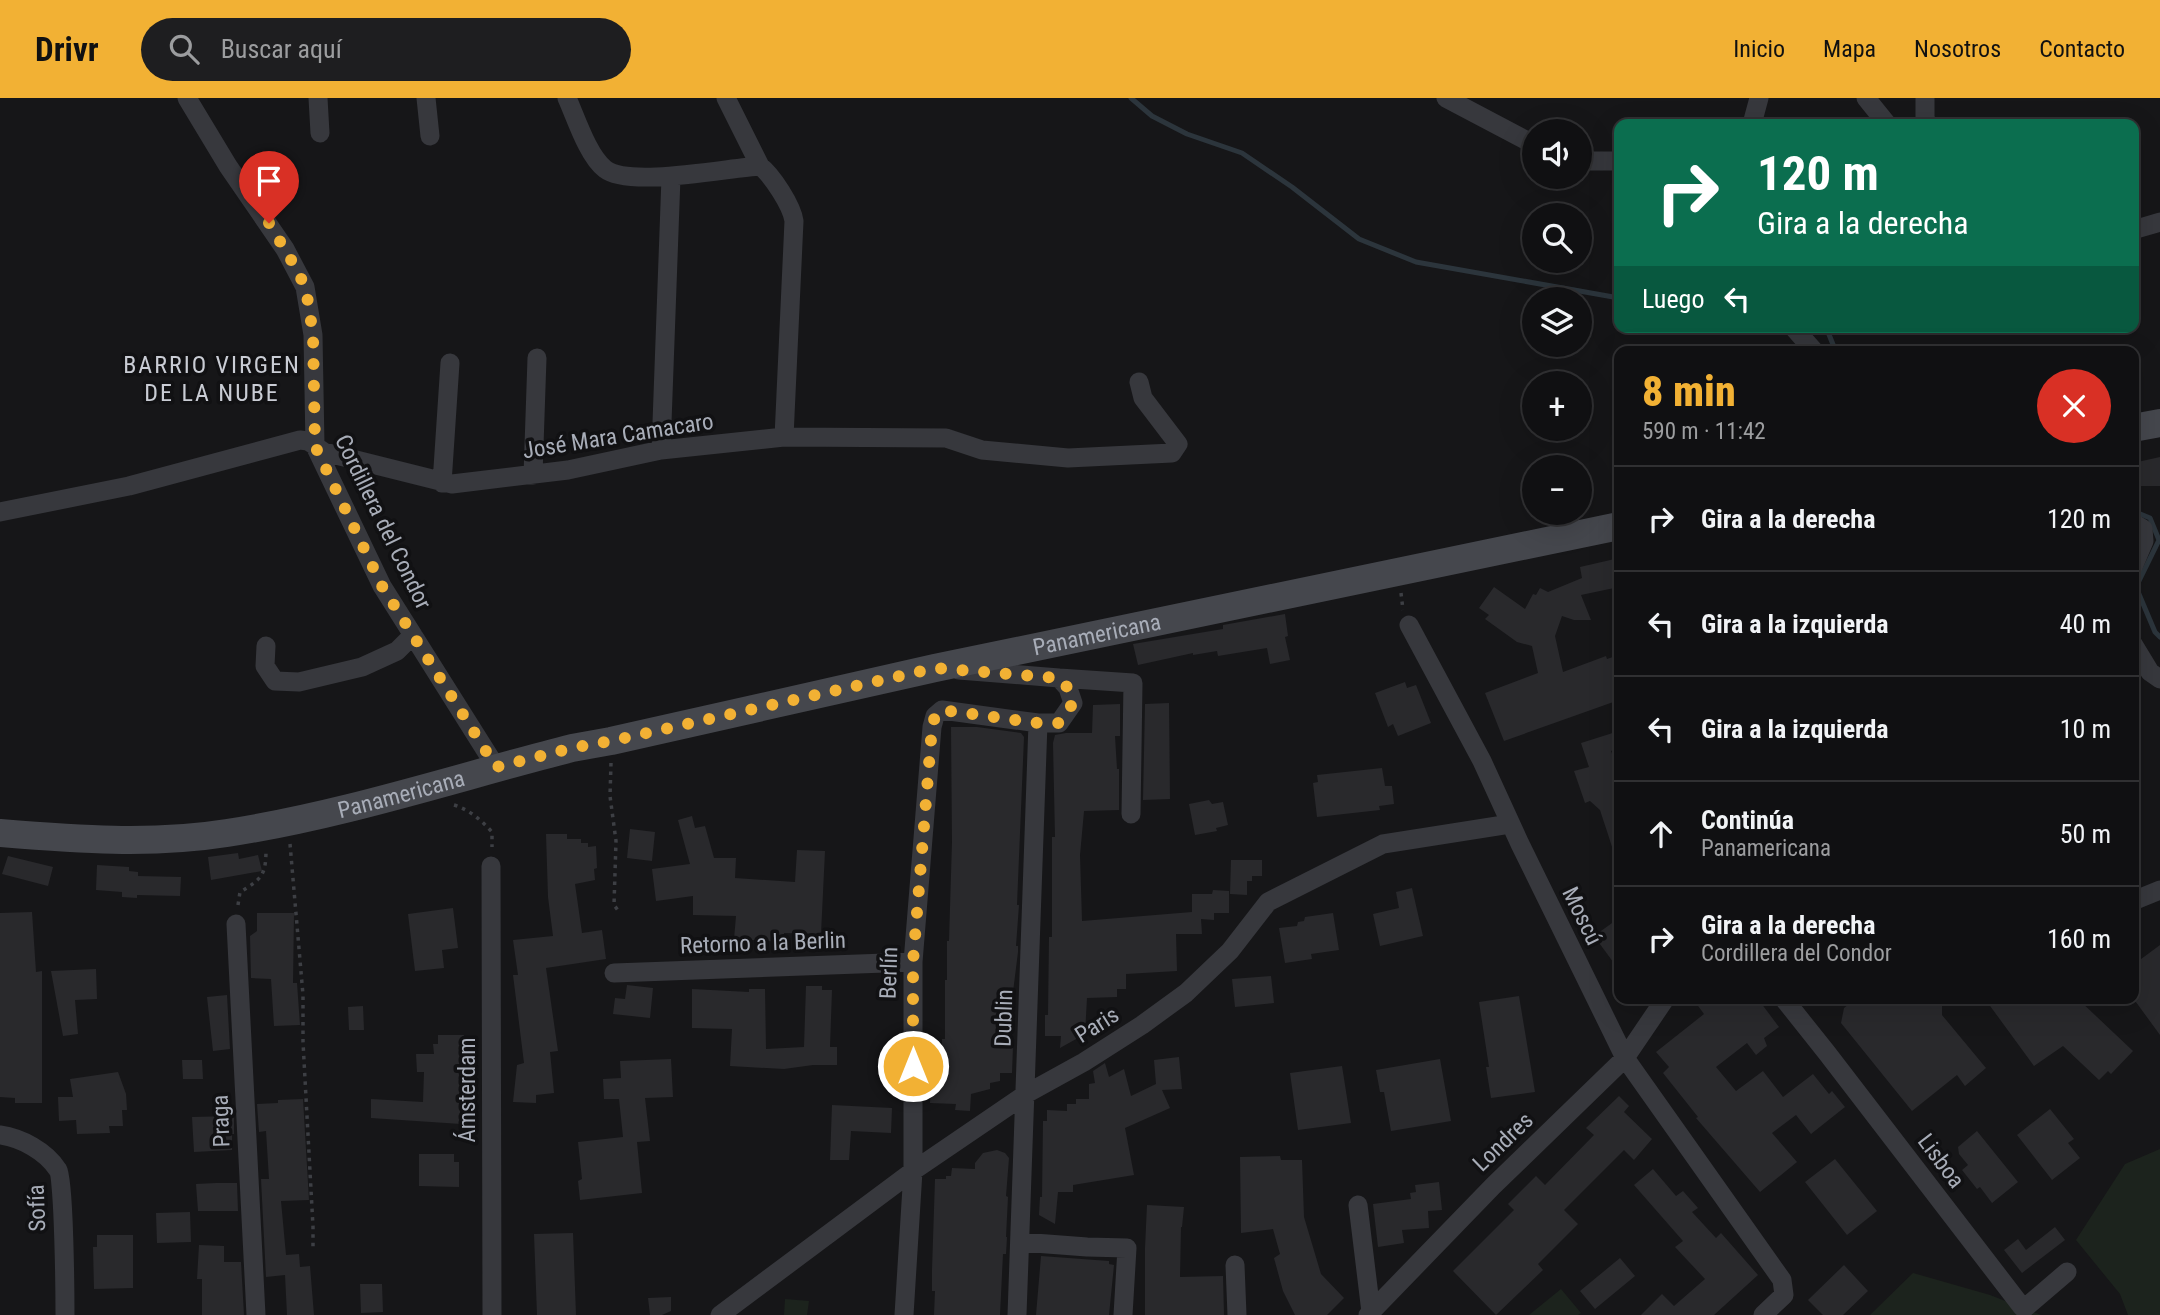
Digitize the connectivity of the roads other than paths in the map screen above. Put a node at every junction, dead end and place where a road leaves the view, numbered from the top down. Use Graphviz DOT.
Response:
graph roads {
  1 [pos="187,98"];
  2 [pos="318,98"];
  3 [pos="426,98"];
  4 [pos="567,98"];
  5 [pos="726,98"];
  6 [pos="1446,98"];
  7 [pos="1759,98"];
  8 [pos="1866,98"];
  9 [pos="1925,98"];
  10 [pos="1753,119"];
  11 [pos="1883,119"];
  12 [pos="1926,119"];
  13 [pos="320,133"];
  14 [pos="430,136"];
  15 [pos="1522,138"];
  16 [pos="1592,161"];
  17 [pos="1614,161"];
  18 [pos="760,166"];
  19 [pos="670,177"];
  20 [pos="2160,222"];
  21 [pos="2139,228"];
  22 [pos="537,358"];
  23 [pos="450,363"];
  24 [pos="1139,382"];
  25 [pos="2160,423"];
  26 [pos="2139,427"];
  27 [pos="784,437"];
  28 [pos="315,446"];
  29 [pos="661,450"];
  30 [pos="533,475"];
  31 [pos="442,483"];
  32 [pos="0,512"];
  33 [pos="1614,527"];
  34 [pos="2139,527"];
  35 [pos="2139,553"];
  36 [pos="1409,625"];
  37 [pos="413,635"];
  38 [pos="266,646"];
  39 [pos="2139,654"];
  40 [pos="935,668"];
  41 [pos="1059,678"];
  42 [pos="2160,679"];
  43 [pos="1038,723"];
  44 [pos="496,767"];
  45 [pos="1131,814"];
  46 [pos="1510,824"];
  47 [pos="0,833"];
  48 [pos="491,866"];
  49 [pos="2160,890"];
  50 [pos="2139,899"];
  51 [pos="236,924"];
  52 [pos="913,962"];
  53 [pos="614,973"];
  54 [pos="1662,1004"];
  55 [pos="1787,1004"];
  56 [pos="1625,1058"];
  57 [pos="1026,1094"];
  58 [pos="0,1135"];
  59 [pos="913,1171"];
  60 [pos="1358,1205"];
  61 [pos="1021,1242"];
  62 [pos="1235,1265"];
  63 [pos="2067,1272"];
  64 [pos="1370,1313"];
  65 [pos="65,1315"];
  66 [pos="256,1315"];
  67 [pos="492,1315"];
  68 [pos="720,1315"];
  69 [pos="904,1315"];
  70 [pos="1017,1315"];
  71 [pos="1124,1315"];
  72 [pos="1237,1315"];
  73 [pos="1763,1315"];
  1 -- 28 [label="street, Cordillera del Condor"];
  2 -- 13 [label="street"];
  3 -- 14 [label="street"];
  4 -- 19 [label="street"];
  5 -- 18 [label="street"];
  6 -- 15 [label="street"];
  7 -- 10 [label="street"];
  8 -- 11 [label="street"];
  9 -- 12 [label="street"];
  16 -- 17 [label="street"];
  18 -- 19 [label="street"];
  18 -- 27 [label="street"];
  19 -- 29 [label="street"];
  20 -- 21 [label="street"];
  22 -- 30 [label="street"];
  23 -- 31 [label="street"];
  24 -- 27 [label="street, José Mara Camacaro"];
  25 -- 26 [label="main road"];
  27 -- 29 [label="street, José Mara Camacaro"];
  28 -- 31 [label="street, José Mara Camacaro"];
  28 -- 32 [label="street, José Mara Camacaro"];
  28 -- 37 [label="street, Cordillera del Condor"];
  29 -- 30 [label="street, José Mara Camacaro"];
  30 -- 31 [label="street, José Mara Camacaro"];
  33 -- 40 [label="main road, Panamericana"];
  34 -- 35 [label="street"];
  36 -- 46 [label="street, Moscú"];
  37 -- 38 [label="street"];
  37 -- 44 [label="street, Cordillera del Condor"];
  39 -- 42 [label="street"];
  40 -- 41 [label="street"];
  40 -- 44 [label="main road, Panamericana"];
  41 -- 43 [label="street"];
  41 -- 45 [label="street"];
  43 -- 52 [label="street, Berlín"];
  43 -- 57 [label="street, Dublin"];
  44 -- 47 [label="main road, Panamericana"];
  46 -- 56 [label="street, Moscú"];
  46 -- 57 [label="street, Paris"];
  48 -- 67 [label="street, Ámsterdam"];
  49 -- 50 [label="street"];
  51 -- 66 [label="street, Praga"];
  52 -- 53 [label="street, Retorno a la Berlin"];
  52 -- 59 [label="street, Berlín"];
  54 -- 56 [label="street, Londres"];
  55 -- 63 [label="street, Lisboa"];
  56 -- 64 [label="street, Londres"];
  56 -- 73 [label="street, Moscú"];
  57 -- 59 [label="street, Paris"];
  57 -- 61 [label="street, Dublin"];
  58 -- 65 [label="street, Sofía"];
  59 -- 68 [label="street, Paris"];
  59 -- 69 [label="street, Berlín"];
  60 -- 64 [label="street"];
  61 -- 70 [label="street, Dublin"];
  61 -- 71 [label="street"];
  62 -- 72 [label="street"];
}
